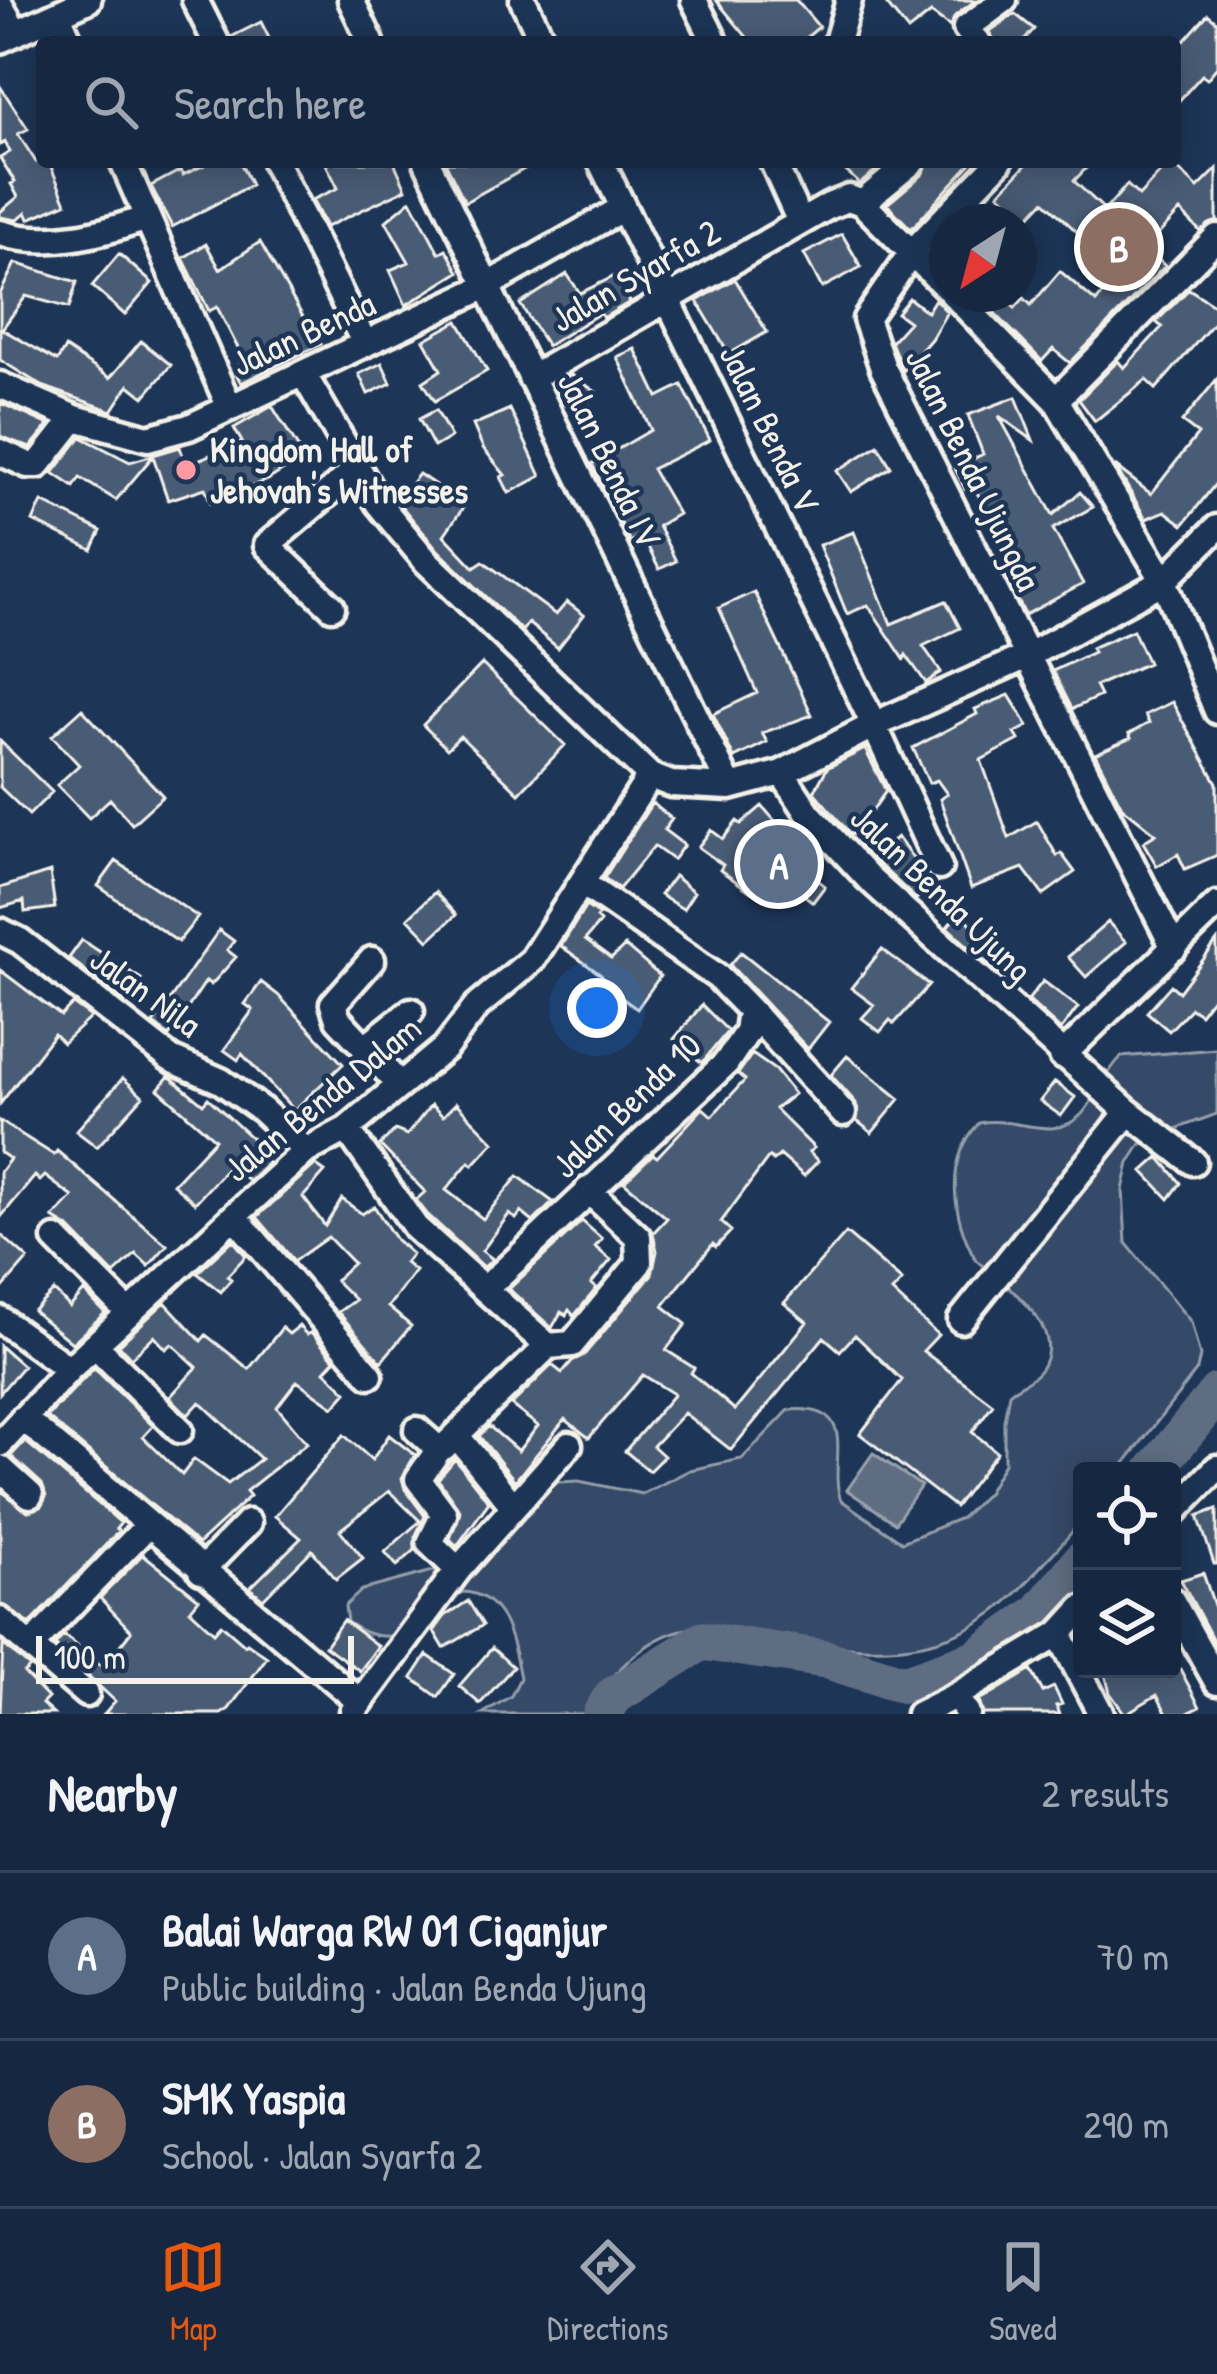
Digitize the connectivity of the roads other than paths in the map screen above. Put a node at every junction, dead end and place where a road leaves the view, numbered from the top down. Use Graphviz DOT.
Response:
graph roads {
  1 [pos="88,0"];
  2 [pos="196,0"];
  3 [pos="351,0"];
  4 [pos="523,0"];
  5 [pos="694,0"];
  6 [pos="849,0"];
  7 [pos="1004,0"];
  8 [pos="0,5"];
  9 [pos="58,15"];
  10 [pos="67,36"];
  11 [pos="213,36"];
  12 [pos="367,36"];
  13 [pos="540,36"];
  14 [pos="712,36"];
  15 [pos="839,36"];
  16 [pos="973,36"];
  17 [pos="8,37"];
  18 [pos="126,168"];
  19 [pos="278,168"];
  20 [pos="430,168"];
  21 [pos="604,168"];
  22 [pos="775,168"];
  23 [pos="904,168"];
  24 [pos="993,168"];
  25 [pos="862,202"];
  26 [pos="623,208"];
  27 [pos="147,218"];
  28 [pos="800,222"];
  29 [pos="0,233"];
  30 [pos="1217,237"];
  31 [pos="912,252"];
  32 [pos="929,269"];
  33 [pos="485,286"];
  34 [pos="666,297"];
  35 [pos="970,312"];
  36 [pos="365,344"];
  37 [pos="304,375"];
  38 [pos="531,378"];
  39 [pos="0,385"];
  40 [pos="1056,400"];
  41 [pos="230,408"];
  42 [pos="75,418"];
  43 [pos="0,452"];
  44 [pos="357,470"];
  45 [pos="1217,528"];
  46 [pos="1164,581"];
  47 [pos="332,607"];
  48 [pos="1025,656"];
  49 [pos="1217,710"];
  50 [pos="874,725"];
  51 [pos="782,773"];
  52 [pos="650,776"];
  53 [pos="730,787"];
  54 [pos="939,867"];
  55 [pos="582,883"];
  56 [pos="1217,905"];
  57 [pos="0,931"];
  58 [pos="1174,948"];
  59 [pos="372,960"];
  60 [pos="410,1010"];
  61 [pos="750,1010"];
  62 [pos="364,1048"];
  63 [pos="1062,1056"];
  64 [pos="399,1084"];
  65 [pos="1126,1110"];
  66 [pos="843,1113"];
  67 [pos="347,1129"];
  68 [pos="306,1151"];
  69 [pos="1193,1162"];
  70 [pos="588,1190"];
  71 [pos="234,1216"];
  72 [pos="56,1239"];
  73 [pos="486,1288"];
  74 [pos="129,1313"];
  75 [pos="0,1319"];
  76 [pos="962,1320"];
  77 [pos="95,1345"];
  78 [pos="548,1346"];
  79 [pos="69,1369"];
  80 [pos="370,1375"];
  81 [pos="22,1418"];
  82 [pos="180,1430"];
  83 [pos="417,1430"];
  84 [pos="448,1442"];
  85 [pos="0,1444"];
  86 [pos="568,1445"];
  87 [pos="0,1468"];
  88 [pos="1217,1468"];
  89 [pos="30,1495"];
  90 [pos="1181,1505"];
  91 [pos="514,1508"];
  92 [pos="248,1523"];
  93 [pos="148,1525"];
  94 [pos="458,1570"];
  95 [pos="201,1571"];
  96 [pos="1181,1617"];
  97 [pos="1073,1619"];
  98 [pos="0,1620"];
  99 [pos="1059,1634"];
  100 [pos="32,1645"];
  101 [pos="1217,1682"];
  102 [pos="86,1694"];
  103 [pos="962,1704"];
  104 [pos="356,1708"];
  105 [pos="919,1714"];
  106 [pos="1101,1714"];
  1 -- 9 [label="street"];
  2 -- 11 [label="street"];
  3 -- 12 [label="street"];
  4 -- 13 [label="street"];
  5 -- 14 [label="street"];
  6 -- 15 [label="street"];
  7 -- 16 [label="street"];
  8 -- 17 [label="street"];
  9 -- 10 [label="street"];
  9 -- 17 [label="street"];
  18 -- 27 [label="street"];
  19 -- 36 [label="street"];
  20 -- 33 [label="street, Jalan Benda IV"];
  21 -- 26 [label="street, Jalan Benda V"];
  22 -- 28 [label="street"];
  23 -- 25 [label="street"];
  24 -- 31 [label="street"];
  25 -- 28 [label="street, Jalan Syarfa 2"];
  25 -- 31 [label="street"];
  26 -- 33 [label="street, Jalan Benda"];
  26 -- 34 [label="street, Jalan Benda V"];
  27 -- 29 [label="street"];
  27 -- 41 [label="street"];
  28 -- 34 [label="street, Jalan Syarfa 2"];
  30 -- 40 [label="street"];
  31 -- 32 [label="street"];
  31 -- 48 [label="street, Jalan Benda Ujungda"];
  33 -- 36 [label="street, Jalan Benda"];
  33 -- 38 [label="street, Jalan Benda IV"];
  34 -- 38 [label="street, Jalan Syarfa 2"];
  34 -- 50 [label="street, Jalan Benda V"];
  35 -- 40 [label="street"];
  36 -- 37 [label="street, Jalan Benda"];
  37 -- 41 [label="street, Jalan Benda"];
  37 -- 44 [label="street"];
  38 -- 53 [label="street, Jalan Benda IV"];
  39 -- 42 [label="street, Jalan Benda"];
  40 -- 46 [label="street"];
  41 -- 42 [label="street, Jalan Benda"];
  42 -- 43 [label="street"];
  44 -- 47 [label="street"];
  44 -- 52 [label="street"];
  45 -- 46 [label="street"];
  46 -- 48 [label="street"];
  46 -- 49 [label="street"];
  48 -- 50 [label="street"];
  48 -- 58 [label="street"];
  50 -- 51 [label="street"];
  50 -- 54 [label="street, Jalan Benda V"];
  51 -- 53 [label="street"];
  51 -- 63 [label="street, Jalan Benda Ujung"];
  52 -- 53 [label="street"];
  52 -- 55 [label="street, Jalan Benda Dalam"];
  55 -- 61 [label="street"];
  55 -- 64 [label="street, Jalan Benda Dalam"];
  56 -- 58 [label="street"];
  57 -- 68 [label="street, Jalan Nila"];
  58 -- 63 [label="street"];
  59 -- 62 [label="street"];
  60 -- 62 [label="street"];
  61 -- 66 [label="street"];
  61 -- 70 [label="street, Jalan Benda 10"];
  62 -- 64 [label="street"];
  63 -- 65 [label="street, Jalan Benda Ujung"];
  64 -- 67 [label="street, Jalan Benda Dalam"];
  65 -- 69 [label="street, Jalan Benda Ujung"];
  65 -- 76 [label="street"];
  67 -- 68 [label="street, Jalan Benda Dalam"];
  67 -- 73 [label="street"];
  68 -- 71 [label="street, Jalan Benda Dalam"];
  70 -- 73 [label="street, Jalan Benda 10"];
  70 -- 78 [label="street"];
  71 -- 74 [label="street, Jalan Benda Dalam"];
  71 -- 80 [label="street"];
  72 -- 74 [label="street"];
  73 -- 78 [label="street"];
  74 -- 77 [label="street, Jalan Benda Dalam"];
  75 -- 79 [label="street"];
  77 -- 79 [label="street, Jalan Benda Dalam"];
  77 -- 82 [label="street"];
  78 -- 84 [label="street"];
  79 -- 81 [label="street, Jalan Benda Dalam"];
  81 -- 85 [label="street, Jalan Benda Dalam"];
  81 -- 93 [label="street"];
  83 -- 84 [label="street"];
  84 -- 91 [label="street"];
  84 -- 94 [label="street"];
  86 -- 91 [label="street"];
  87 -- 89 [label="street"];
  88 -- 90 [label="street"];
  91 -- 94 [label="street"];
  92 -- 95 [label="street"];
  93 -- 95 [label="street"];
  93 -- 100 [label="street"];
  94 -- 104 [label="street"];
  95 -- 104 [label="street"];
  96 -- 101 [label="street"];
  97 -- 99 [label="street"];
  98 -- 100 [label="street"];
  99 -- 103 [label="street"];
  99 -- 106 [label="street"];
  100 -- 102 [label="street"];
  103 -- 105 [label="street"];
}
